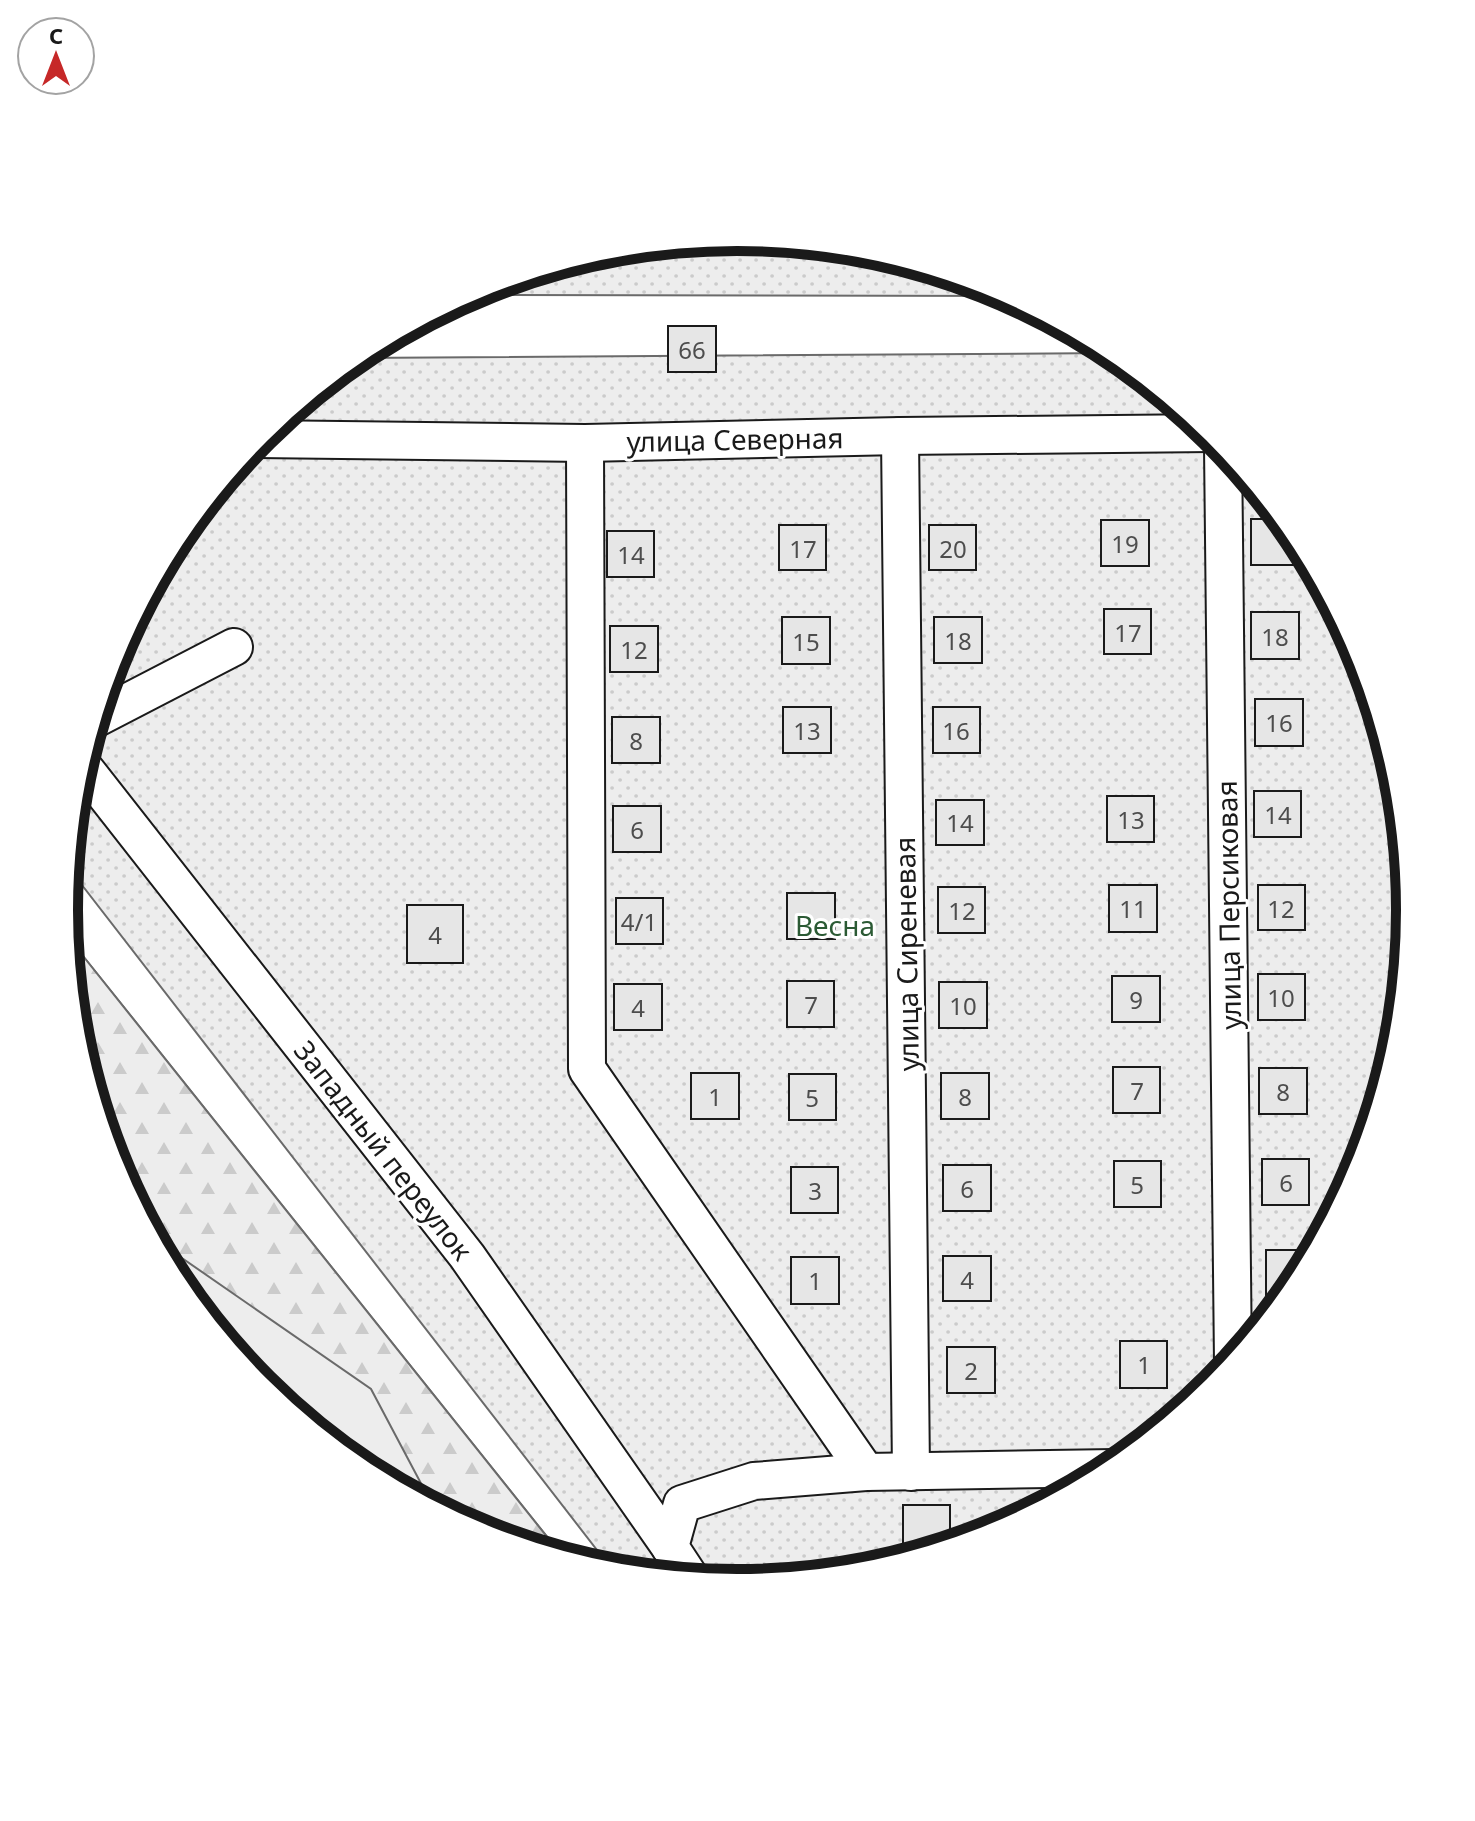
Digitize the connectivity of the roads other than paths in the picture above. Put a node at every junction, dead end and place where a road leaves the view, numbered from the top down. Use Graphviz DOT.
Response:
graph roads {
  1 [pos="1192,433"];
  2 [pos="900,436"];
  3 [pos="276,439"];
  4 [pos="585,443"];
  5 [pos="1223,465"];
  6 [pos="234,647"];
  7 [pos="109,712"];
  8 [pos="92,778"];
  9 [pos="1233,1345"];
  10 [pos="1089,1469"];
  11 [pos="866,1472"];
  12 [pos="911,1472"];
  13 [pos="670,1547"];
  14 [pos="684,1568"];
  1 -- 2 [label="street, улица Северная"];
  2 -- 4 [label="street, улица Северная"];
  2 -- 12 [label="street, улица Сиреневая"];
  3 -- 4 [label="street, улица Северная"];
  4 -- 11 [label="street"];
  5 -- 9 [label="street, улица Персиковая"];
  6 -- 7 [label="street"];
  8 -- 13 [label="street, Западный переулок"];
  10 -- 12 [label="street"];
  11 -- 12 [label="street"];
  11 -- 13 [label="street"];
  13 -- 14 [label="street, Западный переулок"];
}
